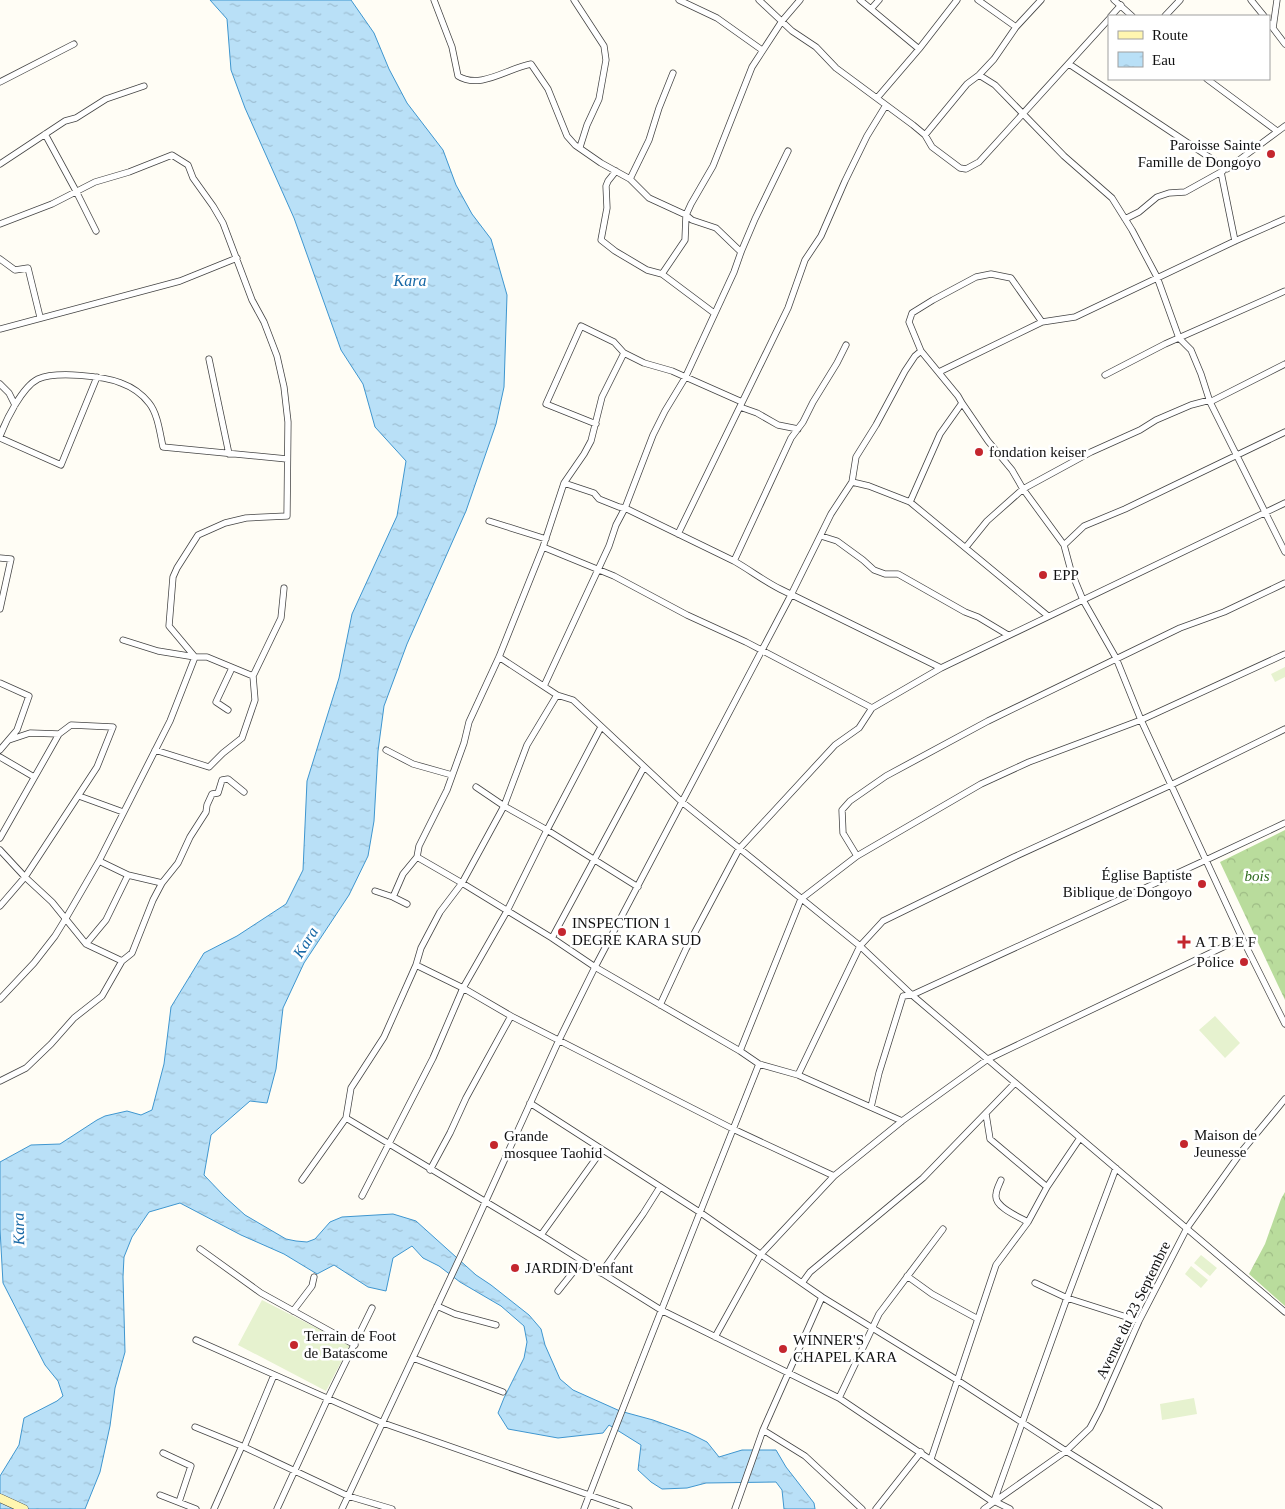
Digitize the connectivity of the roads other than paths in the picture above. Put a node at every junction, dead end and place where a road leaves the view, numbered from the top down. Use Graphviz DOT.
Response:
graph roads {
  1 [pos="434,0"];
  2 [pos="574,0"];
  3 [pos="679,0"];
  4 [pos="759,0"];
  5 [pos="800,0"];
  6 [pos="860,0"];
  7 [pos="879,0"];
  8 [pos="957,0"];
  9 [pos="978,0"];
  10 [pos="1041,0"];
  11 [pos="1114,0"];
  12 [pos="1180,0"];
  13 [pos="1251,0"];
  14 [pos="1277,0"];
  15 [pos="1121,6"];
  16 [pos="871,9"];
  17 [pos="1113,15"];
  18 [pos="1131,15"];
  19 [pos="1166,15"];
  20 [pos="1263,15"];
  21 [pos="782,20"];
  22 [pos="1108,20"];
  23 [pos="1270,24"];
  24 [pos="1016,27"];
  25 [pos="1273,28"];
  26 [pos="74,44"];
  27 [pos="1285,44"];
  28 [pos="920,49"];
  29 [pos="762,50"];
  30 [pos="1069,64"];
  31 [pos="673,73"];
  32 [pos="979,75"];
  33 [pos="1208,80"];
  34 [pos="0,82"];
  35 [pos="144,86"];
  36 [pos="877,98"];
  37 [pos="886,106"];
  38 [pos="1023,114"];
  39 [pos="1285,126"];
  40 [pos="1277,132"];
  41 [pos="45,134"];
  42 [pos="925,135"];
  43 [pos="580,147"];
  44 [pos="788,151"];
  45 [pos="0,164"];
  46 [pos="1228,169"];
  47 [pos="616,171"];
  48 [pos="1221,172"];
  49 [pos="630,179"];
  50 [pos="76,191"];
  51 [pos="686,216"];
  52 [pos="1125,219"];
  53 [pos="1285,219"];
  54 [pos="0,224"];
  55 [pos="96,231"];
  56 [pos="1235,240"];
  57 [pos="740,252"];
  58 [pos="237,258"];
  59 [pos="0,259"];
  60 [pos="662,274"];
  61 [pos="1157,277"];
  62 [pos="1285,291"];
  63 [pos="714,313"];
  64 [pos="40,317"];
  65 [pos="1042,322"];
  66 [pos="0,329"];
  67 [pos="1179,338"];
  68 [pos="846,345"];
  69 [pos="921,350"];
  70 [pos="624,353"];
  71 [pos="209,359"];
  72 [pos="1285,364"];
  73 [pos="939,372"];
  74 [pos="1105,375"];
  75 [pos="98,377"];
  76 [pos="685,378"];
  77 [pos="0,384"];
  78 [pos="1210,401"];
  79 [pos="962,402"];
  80 [pos="741,404"];
  81 [pos="15,405"];
  82 [pos="596,424"];
  83 [pos="798,429"];
  84 [pos="1285,432"];
  85 [pos="0,437"];
  86 [pos="229,454"];
  87 [pos="1237,455"];
  88 [pos="287,459"];
  89 [pos="852,482"];
  90 [pos="564,483"];
  91 [pos="1023,489"];
  92 [pos="910,502"];
  93 [pos="1285,503"];
  94 [pos="625,508"];
  95 [pos="1265,512"];
  96 [pos="489,521"];
  97 [pos="678,534"];
  98 [pos="821,536"];
  99 [pos="546,539"];
  100 [pos="1064,545"];
  101 [pos="543,547"];
  102 [pos="966,547"];
  103 [pos="1285,552"];
  104 [pos="0,558"];
  105 [pos="734,561"];
  106 [pos="598,569"];
  107 [pos="1285,583"];
  108 [pos="284,588"];
  109 [pos="791,595"];
  110 [pos="1083,600"];
  111 [pos="0,609"];
  112 [pos="1048,616"];
  113 [pos="1008,635"];
  114 [pos="123,640"];
  115 [pos="761,651"];
  116 [pos="1285,654"];
  117 [pos="195,657"];
  118 [pos="500,657"];
  119 [pos="1116,658"];
  120 [pos="232,668"];
  121 [pos="941,668"];
  122 [pos="253,676"];
  123 [pos="0,682"];
  124 [pos="544,686"];
  125 [pos="557,695"];
  126 [pos="872,708"];
  127 [pos="228,710"];
  128 [pos="1141,720"];
  129 [pos="601,727"];
  130 [pos="1285,729"];
  131 [pos="59,734"];
  132 [pos="9,740"];
  133 [pos="0,750"];
  134 [pos="155,750"];
  135 [pos="386,750"];
  136 [pos="0,758"];
  137 [pos="644,767"];
  138 [pos="452,775"];
  139 [pos="34,776"];
  140 [pos="1171,785"];
  141 [pos="476,787"];
  142 [pos="244,792"];
  143 [pos="79,796"];
  144 [pos="682,802"];
  145 [pos="504,806"];
  146 [pos="122,812"];
  147 [pos="1285,822"];
  148 [pos="547,830"];
  149 [pos="0,838"];
  150 [pos="739,849"];
  151 [pos="0,850"];
  152 [pos="856,856"];
  153 [pos="417,857"];
  154 [pos="593,859"];
  155 [pos="1206,860"];
  156 [pos="99,861"];
  157 [pos="128,875"];
  158 [pos="25,877"];
  159 [pos="162,883"];
  160 [pos="462,883"];
  161 [pos="638,887"];
  162 [pos="375,891"];
  163 [pos="393,897"];
  164 [pos="800,899"];
  165 [pos="407,904"];
  166 [pos="0,906"];
  167 [pos="507,912"];
  168 [pos="66,918"];
  169 [pos="552,938"];
  170 [pos="1242,938"];
  171 [pos="86,944"];
  172 [pos="860,946"];
  173 [pos="122,961"];
  174 [pos="416,965"];
  175 [pos="595,967"];
  176 [pos="463,988"];
  177 [pos="912,995"];
  178 [pos="0,999"];
  179 [pos="660,1005"];
  180 [pos="511,1016"];
  181 [pos="1285,1024"];
  182 [pos="559,1040"];
  183 [pos="740,1051"];
  184 [pos="988,1059"];
  185 [pos="759,1064"];
  186 [pos="798,1075"];
  187 [pos="0,1081"];
  188 [pos="1015,1083"];
  189 [pos="1285,1099"];
  190 [pos="530,1103"];
  191 [pos="871,1107"];
  192 [pos="986,1114"];
  193 [pos="346,1118"];
  194 [pos="902,1121"];
  195 [pos="733,1129"];
  196 [pos="1080,1138"];
  197 [pos="388,1145"];
  198 [pos="602,1150"];
  199 [pos="1116,1168"];
  200 [pos="430,1170"];
  201 [pos="834,1176"];
  202 [pos="302,1180"];
  203 [pos="1001,1180"];
  204 [pos="660,1187"];
  205 [pos="1047,1187"];
  206 [pos="362,1196"];
  207 [pos="486,1203"];
  208 [pos="701,1214"];
  209 [pos="1028,1222"];
  210 [pos="944,1228"];
  211 [pos="1188,1228"];
  212 [pos="541,1235"];
  213 [pos="200,1249"];
  214 [pos="761,1254"];
  215 [pos="582,1261"];
  216 [pos="601,1273"];
  217 [pos="907,1276"];
  218 [pos="314,1277"];
  219 [pos="802,1283"];
  220 [pos="1035,1283"];
  221 [pos="558,1292"];
  222 [pos="822,1297"];
  223 [pos="1067,1298"];
  224 [pos="437,1306"];
  225 [pos="372,1308"];
  226 [pos="661,1310"];
  227 [pos="293,1311"];
  228 [pos="1285,1312"];
  229 [pos="978,1319"];
  230 [pos="1139,1321"];
  231 [pos="496,1325"];
  232 [pos="873,1329"];
  233 [pos="715,1337"];
  234 [pos="196,1340"];
  235 [pos="355,1345"];
  236 [pos="413,1358"];
  237 [pos="788,1372"];
  238 [pos="274,1375"];
  239 [pos="957,1380"];
  240 [pos="503,1392"];
  241 [pos="328,1398"];
  242 [pos="839,1398"];
  243 [pos="1021,1422"];
  244 [pos="383,1423"];
  245 [pos="195,1427"];
  246 [pos="763,1430"];
  247 [pos="243,1446"];
  248 [pos="1066,1451"];
  249 [pos="921,1452"];
  250 [pos="163,1454"];
  251 [pos="931,1459"];
  252 [pos="295,1470"];
  253 [pos="590,1494"];
  254 [pos="160,1495"];
  255 [pos="348,1496"];
  256 [pos="0,1498"];
  257 [pos="994,1501"];
  258 [pos="179,1502"];
  259 [pos="24,1509"];
  260 [pos="196,1509"];
  261 [pos="214,1509"];
  262 [pos="277,1509"];
  263 [pos="342,1509"];
  264 [pos="392,1509"];
  265 [pos="584,1509"];
  266 [pos="629,1509"];
  267 [pos="734,1509"];
  268 [pos="862,1509"];
  269 [pos="876,1509"];
  270 [pos="984,1509"];
  271 [pos="1010,1509"];
  272 [pos="1158,1509"];
  1 -- 43 [label="street"];
  2 -- 43 [label="street"];
  3 -- 29 [label="street"];
  4 -- 21 [label="street"];
  5 -- 21 [label="street"];
  6 -- 16 [label="street"];
  7 -- 16 [label="street"];
  8 -- 28 [label="street"];
  9 -- 24 [label="street"];
  10 -- 24 [label="street"];
  11 -- 15 [label="street"];
  12 -- 19 [label="street"];
  13 -- 20 [label="street"];
  14 -- 25 [label="street"];
  15 -- 17 [label="street"];
  15 -- 18 [label="street"];
  16 -- 28 [label="street"];
  21 -- 29 [label="street"];
  21 -- 36 [label="street"];
  22 -- 30 [label="street"];
  23 -- 25 [label="street"];
  24 -- 32 [label="street"];
  25 -- 27 [label="street"];
  26 -- 34 [label="street"];
  28 -- 36 [label="street"];
  29 -- 51 [label="street"];
  30 -- 38 [label="street"];
  30 -- 46 [label="street"];
  31 -- 49 [label="street"];
  32 -- 38 [label="street"];
  32 -- 42 [label="street"];
  33 -- 40 [label="street"];
  35 -- 41 [label="street"];
  36 -- 37 [label="street"];
  37 -- 42 [label="street"];
  37 -- 80 [label="street"];
  38 -- 42 [label="street"];
  38 -- 52 [label="street"];
  39 -- 40 [label="street"];
  40 -- 46 [label="street"];
  41 -- 45 [label="street"];
  41 -- 50 [label="street"];
  43 -- 47 [label="street"];
  44 -- 57 [label="street"];
  46 -- 48 [label="street"];
  47 -- 49 [label="street"];
  47 -- 60 [label="street"];
  48 -- 52 [label="street"];
  48 -- 56 [label="street"];
  49 -- 51 [label="street"];
  50 -- 54 [label="street"];
  50 -- 55 [label="street"];
  50 -- 58 [label="street"];
  51 -- 57 [label="street"];
  51 -- 60 [label="street"];
  52 -- 61 [label="street"];
  53 -- 56 [label="street"];
  56 -- 61 [label="street"];
  57 -- 63 [label="street"];
  58 -- 64 [label="street"];
  58 -- 88 [label="street"];
  59 -- 64 [label="street"];
  60 -- 63 [label="street"];
  61 -- 65 [label="street"];
  61 -- 67 [label="street"];
  62 -- 67 [label="street"];
  63 -- 76 [label="street"];
  64 -- 66 [label="street"];
  65 -- 69 [label="street"];
  65 -- 73 [label="street"];
  67 -- 74 [label="street"];
  67 -- 78 [label="street"];
  68 -- 83 [label="street"];
  69 -- 73 [label="street"];
  69 -- 89 [label="street"];
  70 -- 76 [label="street"];
  70 -- 82 [label="street"];
  70 -- 82 [label="street"];
  71 -- 86 [label="street"];
  72 -- 78 [label="street"];
  73 -- 79 [label="street"];
  75 -- 81 [label="street"];
  75 -- 85 [label="street"];
  75 -- 86 [label="street"];
  76 -- 80 [label="street"];
  76 -- 94 [label="street"];
  77 -- 81 [label="street"];
  78 -- 87 [label="street"];
  78 -- 91 [label="street"];
  79 -- 91 [label="street"];
  79 -- 92 [label="street"];
  80 -- 83 [label="street"];
  80 -- 97 [label="street"];
  81 -- 85 [label="street"];
  82 -- 90 [label="street"];
  83 -- 105 [label="street"];
  84 -- 87 [label="street"];
  86 -- 88 [label="street"];
  87 -- 95 [label="street"];
  87 -- 100 [label="street"];
  88 -- 117 [label="street"];
  89 -- 92 [label="street"];
  89 -- 98 [label="street"];
  90 -- 94 [label="street"];
  90 -- 99 [label="street"];
  91 -- 100 [label="street"];
  91 -- 102 [label="street"];
  92 -- 102 [label="street"];
  93 -- 95 [label="street"];
  94 -- 97 [label="street"];
  94 -- 106 [label="street"];
  95 -- 103 [label="street"];
  95 -- 110 [label="street"];
  96 -- 99 [label="street"];
  97 -- 105 [label="street"];
  98 -- 109 [label="street"];
  98 -- 113 [label="street"];
  99 -- 101 [label="street"];
  100 -- 110 [label="street"];
  101 -- 106 [label="street"];
  101 -- 118 [label="street"];
  102 -- 112 [label="street"];
  104 -- 111 [label="street"];
  105 -- 109 [label="street"];
  106 -- 115 [label="street"];
  106 -- 124 [label="street"];
  107 -- 119 [label="street"];
  108 -- 122 [label="street"];
  109 -- 115 [label="street"];
  109 -- 121 [label="street"];
  110 -- 112 [label="street"];
  110 -- 119 [label="street"];
  112 -- 113 [label="street"];
  113 -- 121 [label="street"];
  114 -- 117 [label="street"];
  115 -- 126 [label="street"];
  115 -- 144 [label="street"];
  116 -- 128 [label="street"];
  117 -- 120 [label="street"];
  117 -- 134 [label="street"];
  118 -- 124 [label="street"];
  118 -- 138 [label="street"];
  119 -- 128 [label="street"];
  119 -- 152 [label="street"];
  120 -- 122 [label="street"];
  120 -- 127 [label="street"];
  121 -- 126 [label="street"];
  122 -- 134 [label="street"];
  123 -- 132 [label="street"];
  124 -- 125 [label="street"];
  125 -- 129 [label="street"];
  125 -- 145 [label="street"];
  126 -- 150 [label="street"];
  128 -- 140 [label="street"];
  128 -- 152 [label="street"];
  129 -- 137 [label="street"];
  129 -- 148 [label="street"];
  130 -- 140 [label="street"];
  131 -- 132 [label="street"];
  131 -- 139 [label="street"];
  131 -- 143 [label="street"];
  132 -- 133 [label="street"];
  134 -- 146 [label="street"];
  135 -- 138 [label="street"];
  136 -- 139 [label="street"];
  137 -- 144 [label="street"];
  137 -- 154 [label="street"];
  138 -- 153 [label="street"];
  139 -- 149 [label="street"];
  140 -- 155 [label="street"];
  140 -- 172 [label="street"];
  141 -- 145 [label="street"];
  142 -- 159 [label="street"];
  143 -- 146 [label="street"];
  143 -- 158 [label="street"];
  144 -- 150 [label="street"];
  144 -- 161 [label="street"];
  145 -- 148 [label="street"];
  145 -- 160 [label="street"];
  146 -- 156 [label="street"];
  147 -- 155 [label="street"];
  148 -- 154 [label="street"];
  148 -- 167 [label="street"];
  150 -- 164 [label="street"];
  150 -- 179 [label="street"];
  151 -- 158 [label="street"];
  152 -- 164 [label="street"];
  153 -- 160 [label="street"];
  153 -- 163 [label="street"];
  154 -- 161 [label="street"];
  154 -- 169 [label="street"];
  155 -- 170 [label="street"];
  155 -- 177 [label="street"];
  156 -- 157 [label="street"];
  156 -- 168 [label="street"];
  157 -- 159 [label="street"];
  157 -- 171 [label="street"];
  158 -- 166 [label="street"];
  158 -- 168 [label="street"];
  159 -- 173 [label="street"];
  160 -- 167 [label="street"];
  160 -- 174 [label="street"];
  161 -- 175 [label="street"];
  162 -- 163 [label="street"];
  163 -- 165 [label="street"];
  164 -- 172 [label="street"];
  164 -- 183 [label="street"];
  167 -- 169 [label="street"];
  167 -- 176 [label="street"];
  168 -- 171 [label="street"];
  168 -- 178 [label="street"];
  169 -- 175 [label="street"];
  170 -- 181 [label="street"];
  170 -- 184 [label="street"];
  171 -- 173 [label="street"];
  172 -- 177 [label="street"];
  172 -- 186 [label="street"];
  173 -- 187 [label="street"];
  174 -- 176 [label="street"];
  174 -- 193 [label="street"];
  175 -- 179 [label="street"];
  175 -- 182 [label="street"];
  176 -- 180 [label="street"];
  176 -- 197 [label="street"];
  177 -- 184 [label="street"];
  177 -- 191 [label="street"];
  179 -- 183 [label="street"];
  180 -- 182 [label="street"];
  180 -- 200 [label="street"];
  182 -- 190 [label="street"];
  182 -- 195 [label="street"];
  183 -- 185 [label="street"];
  184 -- 188 [label="street"];
  184 -- 194 [label="street"];
  185 -- 186 [label="street"];
  185 -- 195 [label="street"];
  186 -- 191 [label="street"];
  188 -- 192 [label="street"];
  188 -- 196 [label="street"];
  189 -- 211 [label="street, Avenue du 23 Septembre"];
  190 -- 198 [label="street"];
  190 -- 207 [label="street"];
  191 -- 194 [label="street"];
  192 -- 205 [label="street"];
  192 -- 219 [label="street"];
  193 -- 197 [label="street"];
  193 -- 202 [label="street"];
  194 -- 201 [label="street"];
  195 -- 201 [label="street"];
  195 -- 208 [label="street"];
  196 -- 199 [label="street"];
  196 -- 205 [label="street"];
  197 -- 200 [label="street"];
  197 -- 206 [label="street"];
  198 -- 204 [label="street"];
  198 -- 212 [label="street"];
  199 -- 211 [label="street"];
  199 -- 223 [label="street"];
  200 -- 207 [label="street"];
  201 -- 214 [label="street"];
  203 -- 209 [label="street"];
  204 -- 208 [label="street"];
  204 -- 216 [label="street"];
  205 -- 209 [label="street"];
  207 -- 212 [label="street"];
  207 -- 224 [label="street"];
  208 -- 214 [label="street"];
  208 -- 226 [label="street"];
  209 -- 229 [label="street"];
  210 -- 217 [label="street"];
  211 -- 228 [label="street"];
  211 -- 230 [label="street, Avenue du 23 Septembre"];
  212 -- 215 [label="street"];
  213 -- 227 [label="street"];
  214 -- 219 [label="street"];
  214 -- 233 [label="street"];
  215 -- 216 [label="street"];
  215 -- 221 [label="street"];
  216 -- 226 [label="street"];
  217 -- 229 [label="street"];
  217 -- 232 [label="street"];
  218 -- 227 [label="street"];
  219 -- 222 [label="street"];
  220 -- 223 [label="street"];
  222 -- 232 [label="street"];
  222 -- 237 [label="street"];
  223 -- 230 [label="street"];
  223 -- 243 [label="street"];
  224 -- 231 [label="street"];
  224 -- 236 [label="street"];
  225 -- 235 [label="street"];
  226 -- 233 [label="street"];
  226 -- 253 [label="street"];
  227 -- 235 [label="street"];
  229 -- 239 [label="street"];
  230 -- 248 [label="street, Avenue du 23 Septembre"];
  232 -- 239 [label="street"];
  232 -- 242 [label="street"];
  233 -- 237 [label="street"];
  234 -- 238 [label="street"];
  235 -- 241 [label="street"];
  236 -- 240 [label="street"];
  236 -- 244 [label="street"];
  237 -- 242 [label="street"];
  237 -- 246 [label="street"];
  238 -- 241 [label="street"];
  238 -- 247 [label="street"];
  239 -- 243 [label="street"];
  239 -- 251 [label="street"];
  241 -- 244 [label="street"];
  241 -- 252 [label="street"];
  242 -- 249 [label="street"];
  243 -- 248 [label="street"];
  243 -- 257 [label="street"];
  244 -- 253 [label="street"];
  244 -- 255 [label="street"];
  245 -- 247 [label="street"];
  246 -- 267 [label="street"];
  246 -- 268 [label="street"];
  247 -- 252 [label="street"];
  247 -- 261 [label="street"];
  248 -- 257 [label="street, Avenue du 23 Septembre"];
  248 -- 272 [label="street"];
  249 -- 251 [label="street"];
  249 -- 269 [label="street"];
  250 -- 258 [label="street"];
  251 -- 257 [label="street"];
  252 -- 255 [label="street"];
  252 -- 262 [label="street"];
  253 -- 265 [label="street"];
  253 -- 266 [label="street"];
  254 -- 258 [label="street"];
  255 -- 263 [label="street"];
  255 -- 264 [label="street"];
  256 -- 259 [label="main road"];
  257 -- 270 [label="street, Avenue du 23 Septembre"];
  257 -- 271 [label="street"];
  258 -- 260 [label="street"];
}
